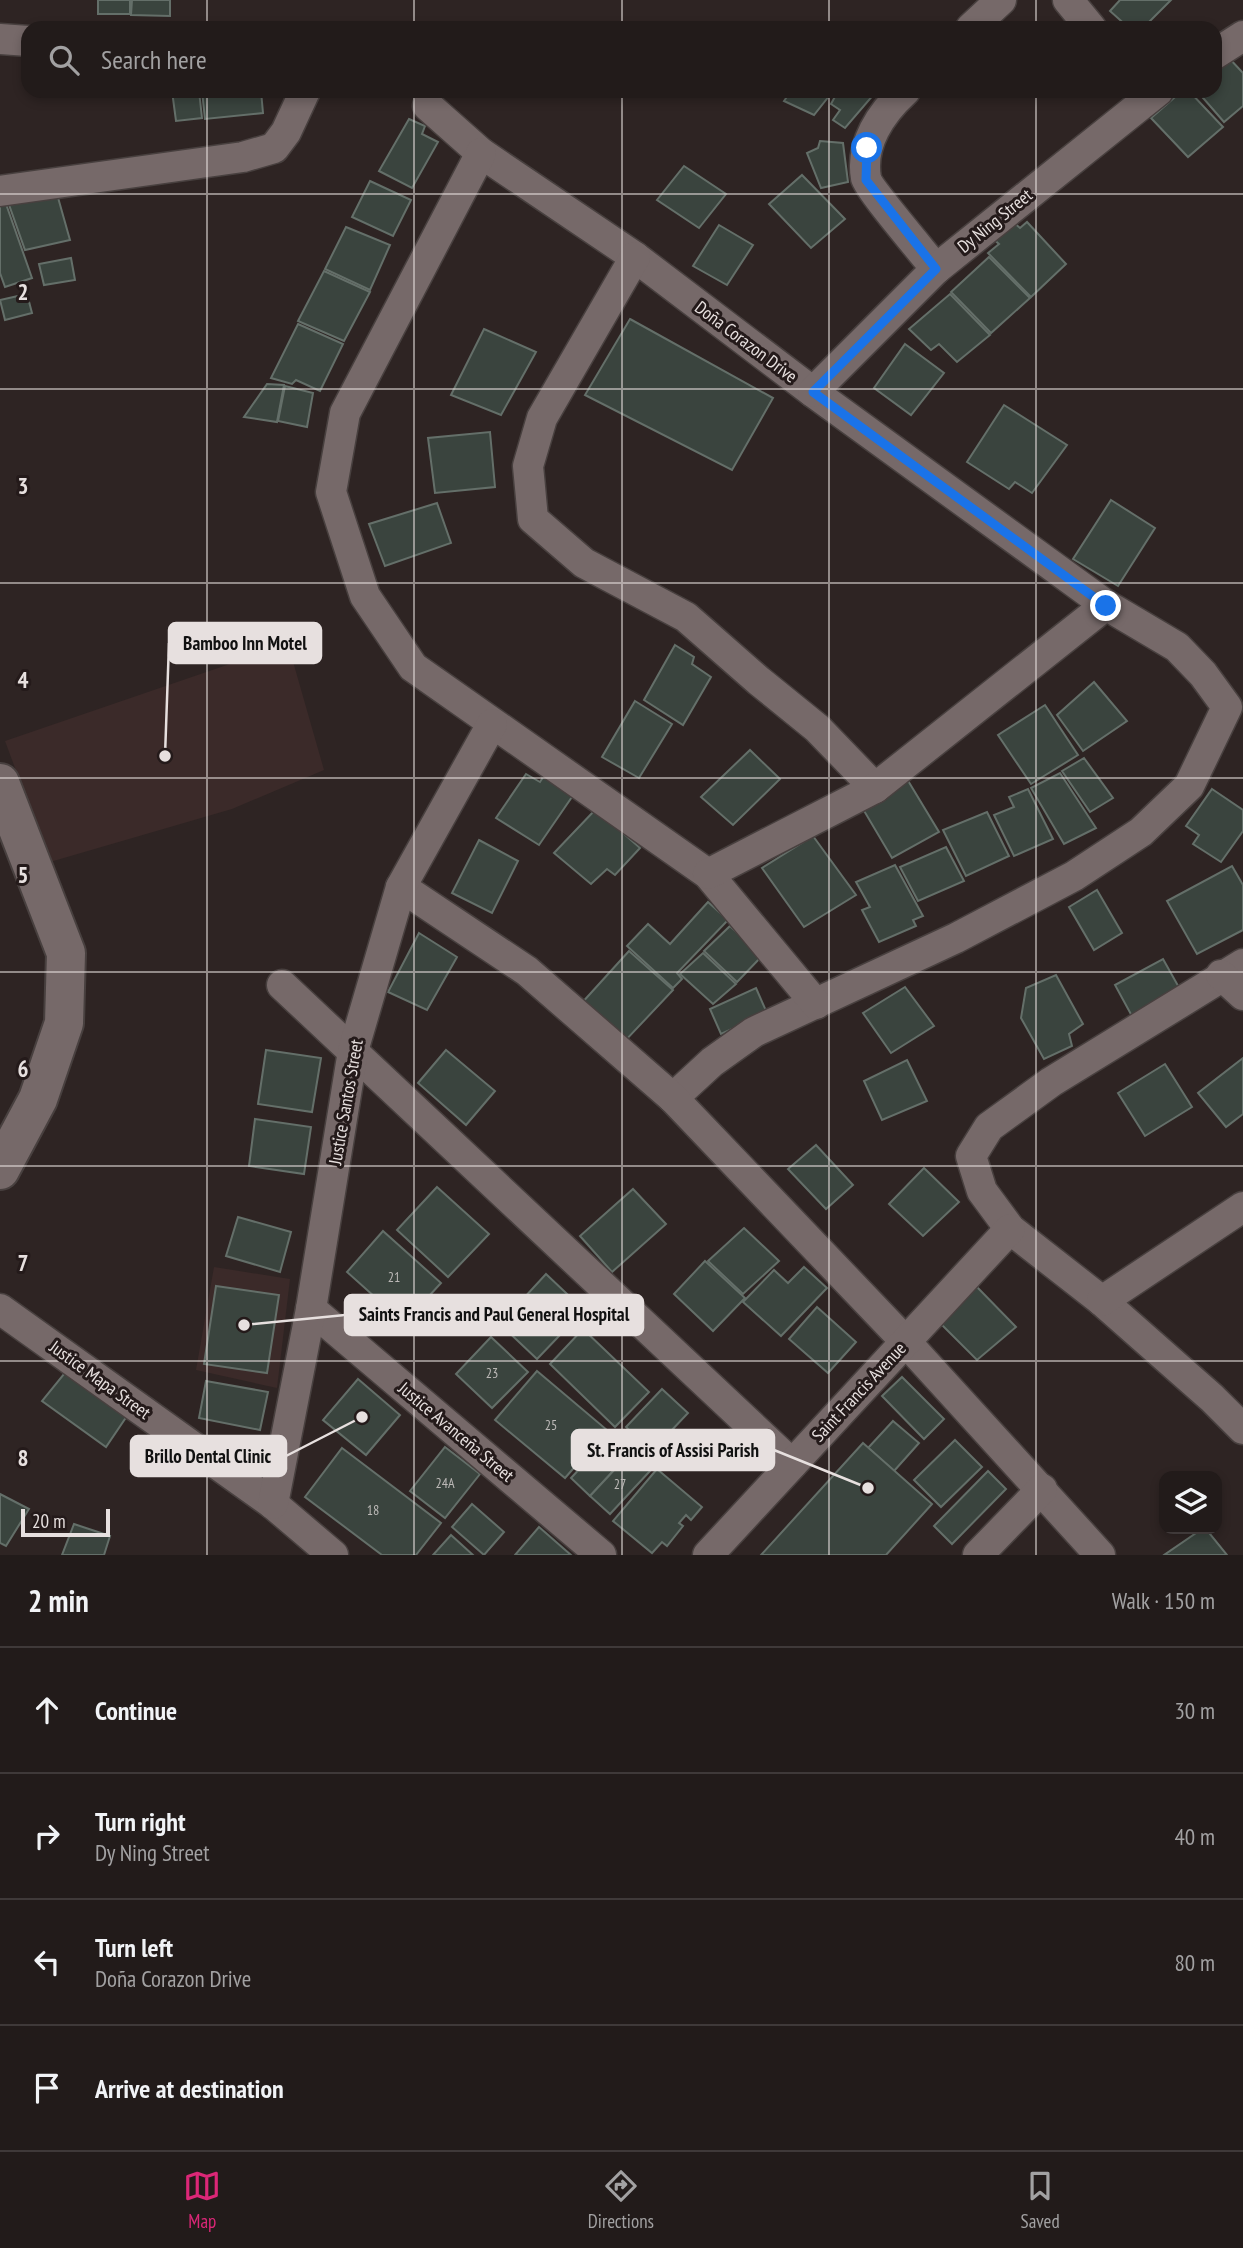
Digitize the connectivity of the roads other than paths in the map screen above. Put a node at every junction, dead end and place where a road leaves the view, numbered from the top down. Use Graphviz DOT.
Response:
graph roads {
  1 [pos="1001,0"];
  2 [pos="1068,0"];
  3 [pos="978,21"];
  4 [pos="1085,21"];
  5 [pos="1243,36"];
  6 [pos="0,39"];
  7 [pos="21,40"];
  8 [pos="1222,50"];
  9 [pos="302,98"];
  10 [pos="898,98"];
  11 [pos="1143,98"];
  12 [pos="428,106"];
  13 [pos="481,153"];
  14 [pos="0,191"];
  15 [pos="635,257"];
  16 [pos="936,269"];
  17 [pos="813,392"];
  18 [pos="1106,606"];
  19 [pos="492,724"];
  20 [pos="0,783"];
  21 [pos="876,788"];
  22 [pos="708,874"];
  23 [pos="401,887"];
  24 [pos="1232,970"];
  25 [pos="282,985"];
  26 [pos="1243,995"];
  27 [pos="816,1004"];
  28 [pos="353,1051"];
  29 [pos="673,1098"];
  30 [pos="0,1170"];
  31 [pos="1243,1207"];
  32 [pos="1010,1229"];
  33 [pos="1102,1301"];
  34 [pos="0,1309"];
  35 [pos="311,1309"];
  36 [pos="906,1342"];
  37 [pos="1243,1429"];
  38 [pos="792,1464"];
  39 [pos="1042,1489"];
  40 [pos="274,1504"];
  41 [pos="333,1555"];
  42 [pos="601,1555"];
  43 [pos="708,1555"];
  44 [pos="978,1555"];
  45 [pos="1100,1555"];
  1 -- 3 [label="street"];
  2 -- 4 [label="street"];
  5 -- 8 [label="street"];
  6 -- 7 [label="street"];
  9 -- 14 [label="street"];
  10 -- 16 [label="street"];
  11 -- 16 [label="street, Dy Ning Street"];
  12 -- 13 [label="street, Doña Corazon Drive"];
  13 -- 15 [label="street, Doña Corazon Drive"];
  13 -- 19 [label="street"];
  15 -- 17 [label="street, Doña Corazon Drive"];
  15 -- 21 [label="street"];
  16 -- 17 [label="street, Dy Ning Street"];
  17 -- 18 [label="street, Doña Corazon Drive"];
  18 -- 21 [label="street"];
  18 -- 27 [label="street, Doña Corazon Drive"];
  19 -- 22 [label="street"];
  19 -- 23 [label="street, Justice Santos Street"];
  20 -- 30 [label="street"];
  21 -- 22 [label="street"];
  22 -- 27 [label="street"];
  23 -- 28 [label="street, Justice Santos Street"];
  23 -- 29 [label="street"];
  24 -- 26 [label="street"];
  24 -- 32 [label="street"];
  25 -- 28 [label="street"];
  27 -- 29 [label="street"];
  28 -- 35 [label="street, Justice Santos Street"];
  28 -- 38 [label="street"];
  29 -- 36 [label="street"];
  31 -- 33 [label="street"];
  32 -- 33 [label="street"];
  32 -- 36 [label="street, Saint Francis Avenue"];
  33 -- 37 [label="street"];
  34 -- 40 [label="street, Justice Mapa Street"];
  35 -- 40 [label="street, Justice Santos Street"];
  35 -- 42 [label="street, Justice Avanceña Street"];
  36 -- 38 [label="street, Saint Francis Avenue"];
  36 -- 39 [label="street"];
  38 -- 43 [label="street, Saint Francis Avenue"];
  39 -- 44 [label="street"];
  39 -- 45 [label="street"];
  40 -- 41 [label="street, Justice Mapa Street"];
}
